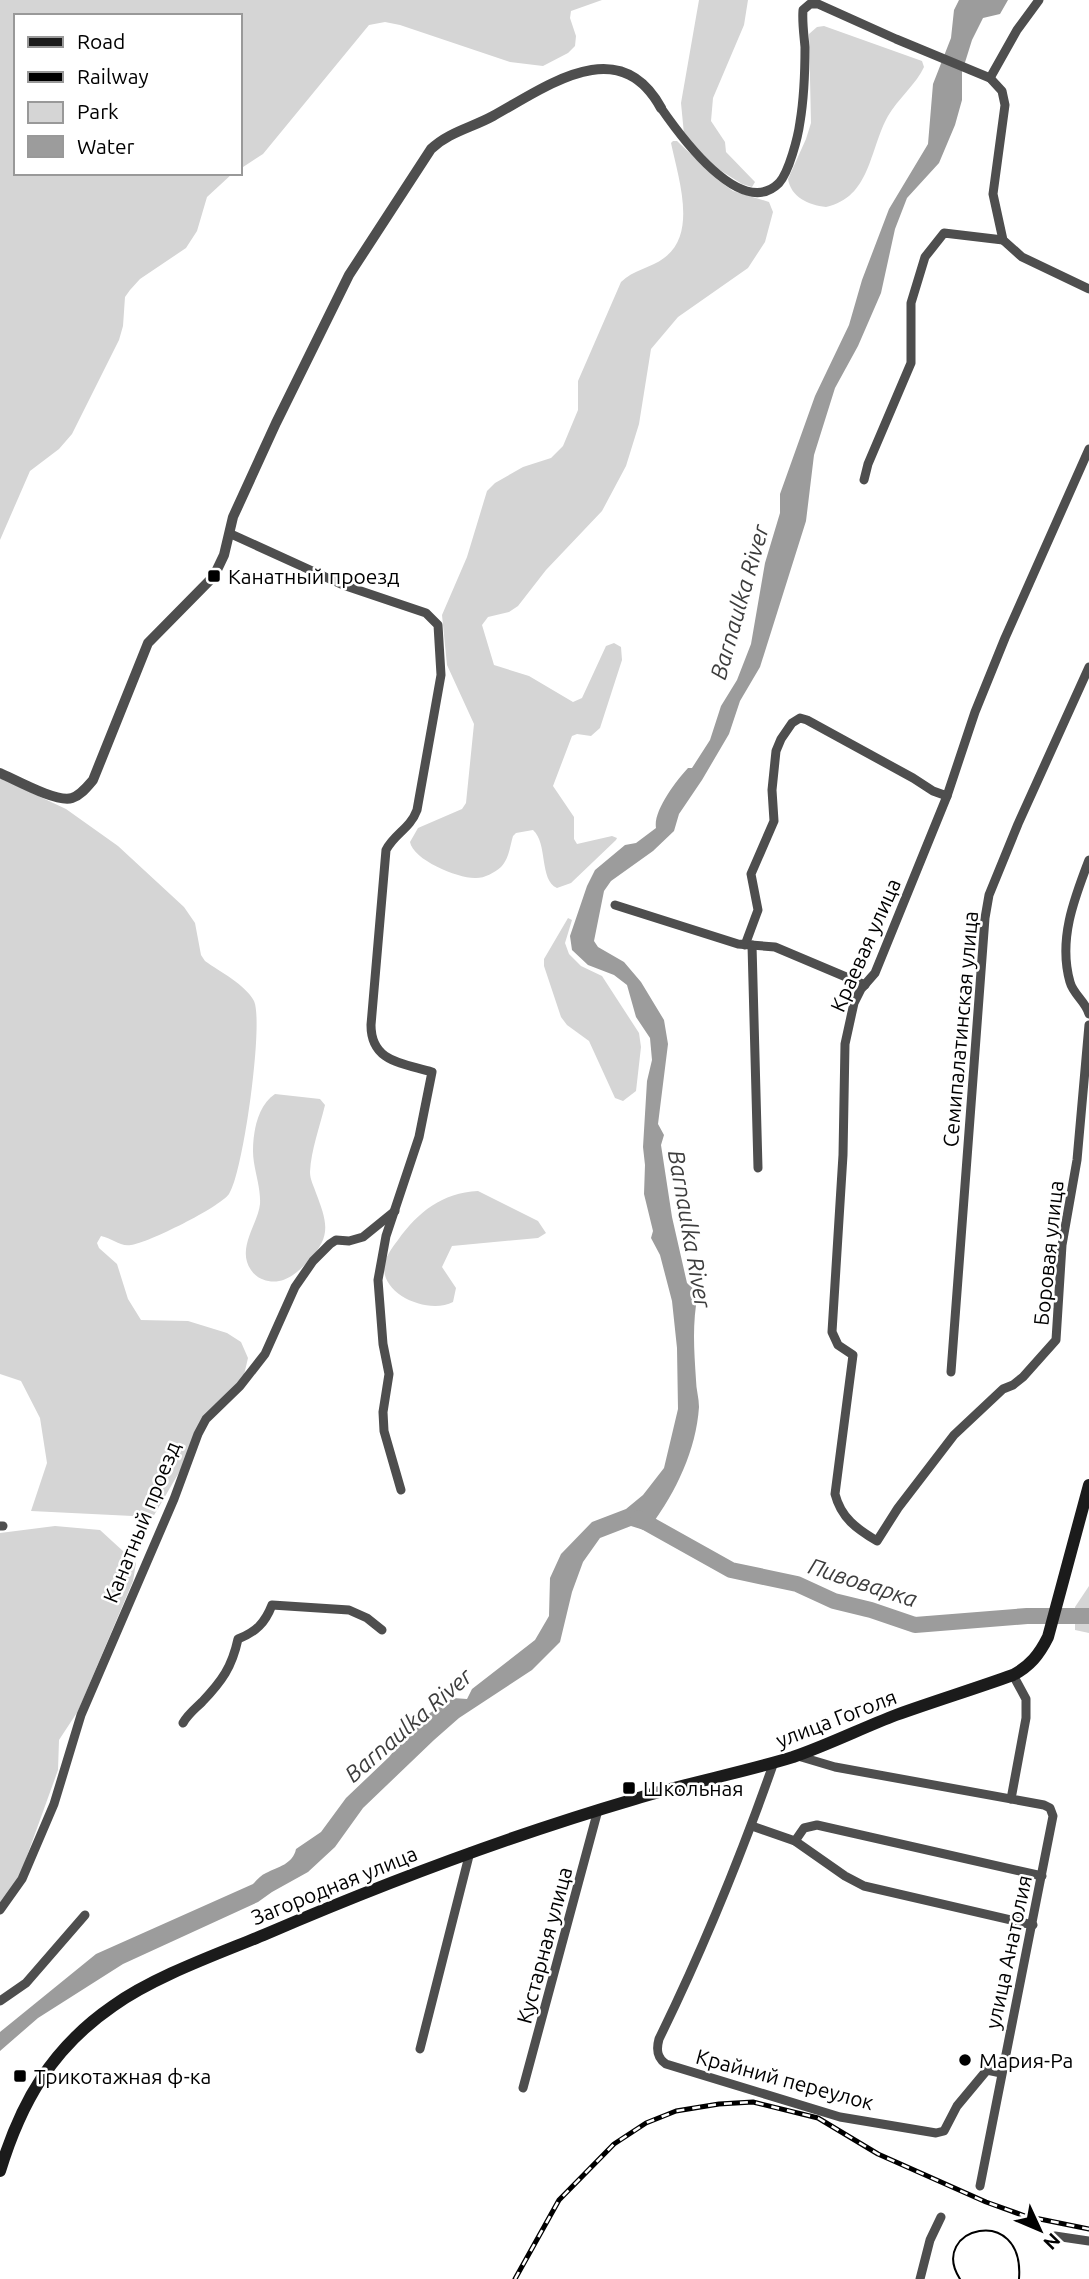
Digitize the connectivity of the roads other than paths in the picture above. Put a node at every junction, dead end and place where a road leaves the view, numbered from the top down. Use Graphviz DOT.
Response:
graph roads {
  1 [pos="1039,0"];
  2 [pos="990,78"];
  3 [pos="661,108"];
  4 [pos="1003,240"];
  5 [pos="1089,289"];
  6 [pos="1089,449"];
  7 [pos="864,480"];
  8 [pos="230,534"];
  9 [pos="1089,667"];
  10 [pos="0,773"];
  11 [pos="947,796"];
  12 [pos="1089,860"];
  13 [pos="615,905"];
  14 [pos="748,945"];
  15 [pos="865,985"];
  16 [pos="1089,1014"];
  17 [pos="1089,1025"];
  18 [pos="758,1168"];
  19 [pos="396,1209"];
  20 [pos="951,1373"];
  21 [pos="1089,1485"];
  22 [pos="401,1490"];
  23 [pos="877,1541"];
  24 [pos="382,1630"];
  25 [pos="1013,1675"];
  26 [pos="183,1723"];
  27 [pos="796,1756"];
  28 [pos="774,1762"];
  29 [pos="1011,1799"];
  30 [pos="598,1810"];
  31 [pos="752,1826"];
  32 [pos="795,1841"];
  33 [pos="470,1852"];
  34 [pos="1042,1876"];
  35 [pos="0,1910"];
  36 [pos="85,1915"];
  37 [pos="1033,1925"];
  38 [pos="0,2001"];
  39 [pos="420,2049"];
  40 [pos="658,2054"];
  41 [pos="1001,2073"];
  42 [pos="523,2088"];
  43 [pos="0,2171"];
  44 [pos="980,2186"];
  45 [pos="941,2217"];
  46 [pos="1055,2236"];
  47 [pos="1089,2241"];
  48 [pos="920,2279"];
  1 -- 2 [label="street"];
  2 -- 3 [label="street"];
  2 -- 4 [label="street"];
  3 -- 8 [label="street"];
  4 -- 5 [label="street"];
  4 -- 7 [label="street"];
  6 -- 11 [label="street, Краевая улица"];
  8 -- 10 [label="street"];
  8 -- 19 [label="street"];
  9 -- 20 [label="street, Семипалатинская улица"];
  11 -- 14 [label="street"];
  11 -- 15 [label="street, Краевая улица"];
  12 -- 16 [label="street"];
  13 -- 14 [label="street"];
  14 -- 15 [label="street"];
  14 -- 18 [label="street"];
  15 -- 23 [label="street, Краевая улица"];
  17 -- 23 [label="street, Боровая улица"];
  19 -- 22 [label="street"];
  19 -- 35 [label="street, Канатный проезд"];
  21 -- 25 [label="main road"];
  24 -- 26 [label="street"];
  25 -- 27 [label="main road, улица Гоголя"];
  25 -- 29 [label="street"];
  27 -- 28 [label="main road, улица Гоголя"];
  27 -- 29 [label="street"];
  28 -- 30 [label="main road, Загородная улица"];
  28 -- 31 [label="street, улица Гоголя"];
  29 -- 34 [label="street, улица Анатолия"];
  30 -- 33 [label="main road, Загородная улица"];
  30 -- 42 [label="street, Кустарная улица"];
  31 -- 32 [label="street"];
  31 -- 40 [label="street, улица Гоголя"];
  32 -- 34 [label="street"];
  32 -- 37 [label="street"];
  33 -- 39 [label="street"];
  33 -- 43 [label="main road, Загородная улица"];
  34 -- 37 [label="street, улица Анатолия"];
  36 -- 38 [label="street"];
  37 -- 41 [label="street, улица Анатолия"];
  40 -- 41 [label="street, Крайний переулок"];
  41 -- 44 [label="street, улица Анатолия"];
  45 -- 48 [label="street"];
  46 -- 47 [label="street"];
}
